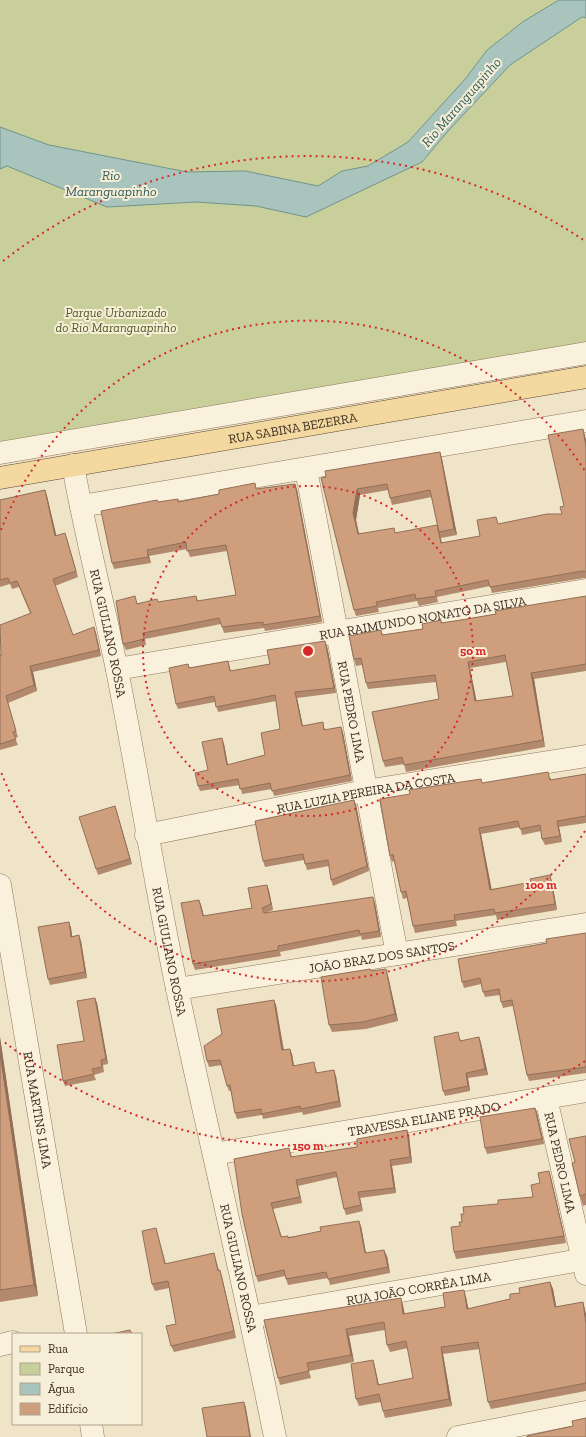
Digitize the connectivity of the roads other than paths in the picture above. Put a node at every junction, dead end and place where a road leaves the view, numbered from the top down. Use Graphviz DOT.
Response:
graph roads {
  1 [pos="586,353"];
  2 [pos="586,377"];
  3 [pos="586,421"];
  4 [pos="0,453"];
  5 [pos="73,465"];
  6 [pos="306,470"];
  7 [pos="0,478"];
  8 [pos="81,506"];
  9 [pos="586,590"];
  10 [pos="338,631"];
  11 [pos="117,669"];
  12 [pos="586,756"];
  13 [pos="366,791"];
  14 [pos="146,835"];
  15 [pos="0,885"];
  16 [pos="586,924"];
  17 [pos="4,925"];
  18 [pos="397,954"];
  19 [pos="177,989"];
  20 [pos="586,1091"];
  21 [pos="546,1098"];
  22 [pos="214,1154"];
  23 [pos="585,1264"];
  24 [pos="250,1317"];
  25 [pos="71,1333"];
  26 [pos="12,1342"];
  27 [pos="0,1344"];
  28 [pos="586,1412"];
  29 [pos="91,1425"];
  30 [pos="93,1437"];
  31 [pos="275,1437"];
  32 [pos="458,1437"];
  1 -- 4 [label="street"];
  2 -- 5 [label="main road, RUA SABINA BEZERRA"];
  3 -- 6 [label="street"];
  5 -- 7 [label="main road, RUA SABINA BEZERRA"];
  5 -- 8 [label="street, RUA GIULIANO ROSSA"];
  6 -- 8 [label="street"];
  6 -- 10 [label="street, RUA PEDRO LIMA"];
  8 -- 11 [label="street, RUA GIULIANO ROSSA"];
  9 -- 10 [label="street, RUA RAIMUNDO NONATO DA SILVA"];
  10 -- 11 [label="street, RUA RAIMUNDO NONATO DA SILVA"];
  10 -- 13 [label="street, RUA PEDRO LIMA"];
  11 -- 14 [label="street, RUA GIULIANO ROSSA"];
  12 -- 13 [label="street, RUA LUZIA PEREIRA DA COSTA"];
  13 -- 14 [label="street, RUA LUZIA PEREIRA DA COSTA"];
  13 -- 18 [label="street, RUA PEDRO LIMA"];
  14 -- 19 [label="street, RUA GIULIANO ROSSA"];
  15 -- 17 [label="street, RUA MARTINS LIMA"];
  16 -- 18 [label="street, JOÃO BRAZ DOS SANTOS"];
  17 -- 25 [label="street, RUA MARTINS LIMA"];
  18 -- 19 [label="street, JOÃO BRAZ DOS SANTOS"];
  19 -- 22 [label="street, RUA GIULIANO ROSSA"];
  20 -- 21 [label="street, TRAVESSA ELIANE PRADO"];
  21 -- 22 [label="street, TRAVESSA ELIANE PRADO"];
  21 -- 23 [label="street, RUA PEDRO LIMA"];
  22 -- 24 [label="street, RUA GIULIANO ROSSA"];
  23 -- 24 [label="street, RUA JOÃO CORRÊA LIMA"];
  24 -- 31 [label="street, RUA GIULIANO ROSSA"];
  26 -- 27 [label="street"];
  28 -- 32 [label="street"];
  29 -- 30 [label="street"];
}
